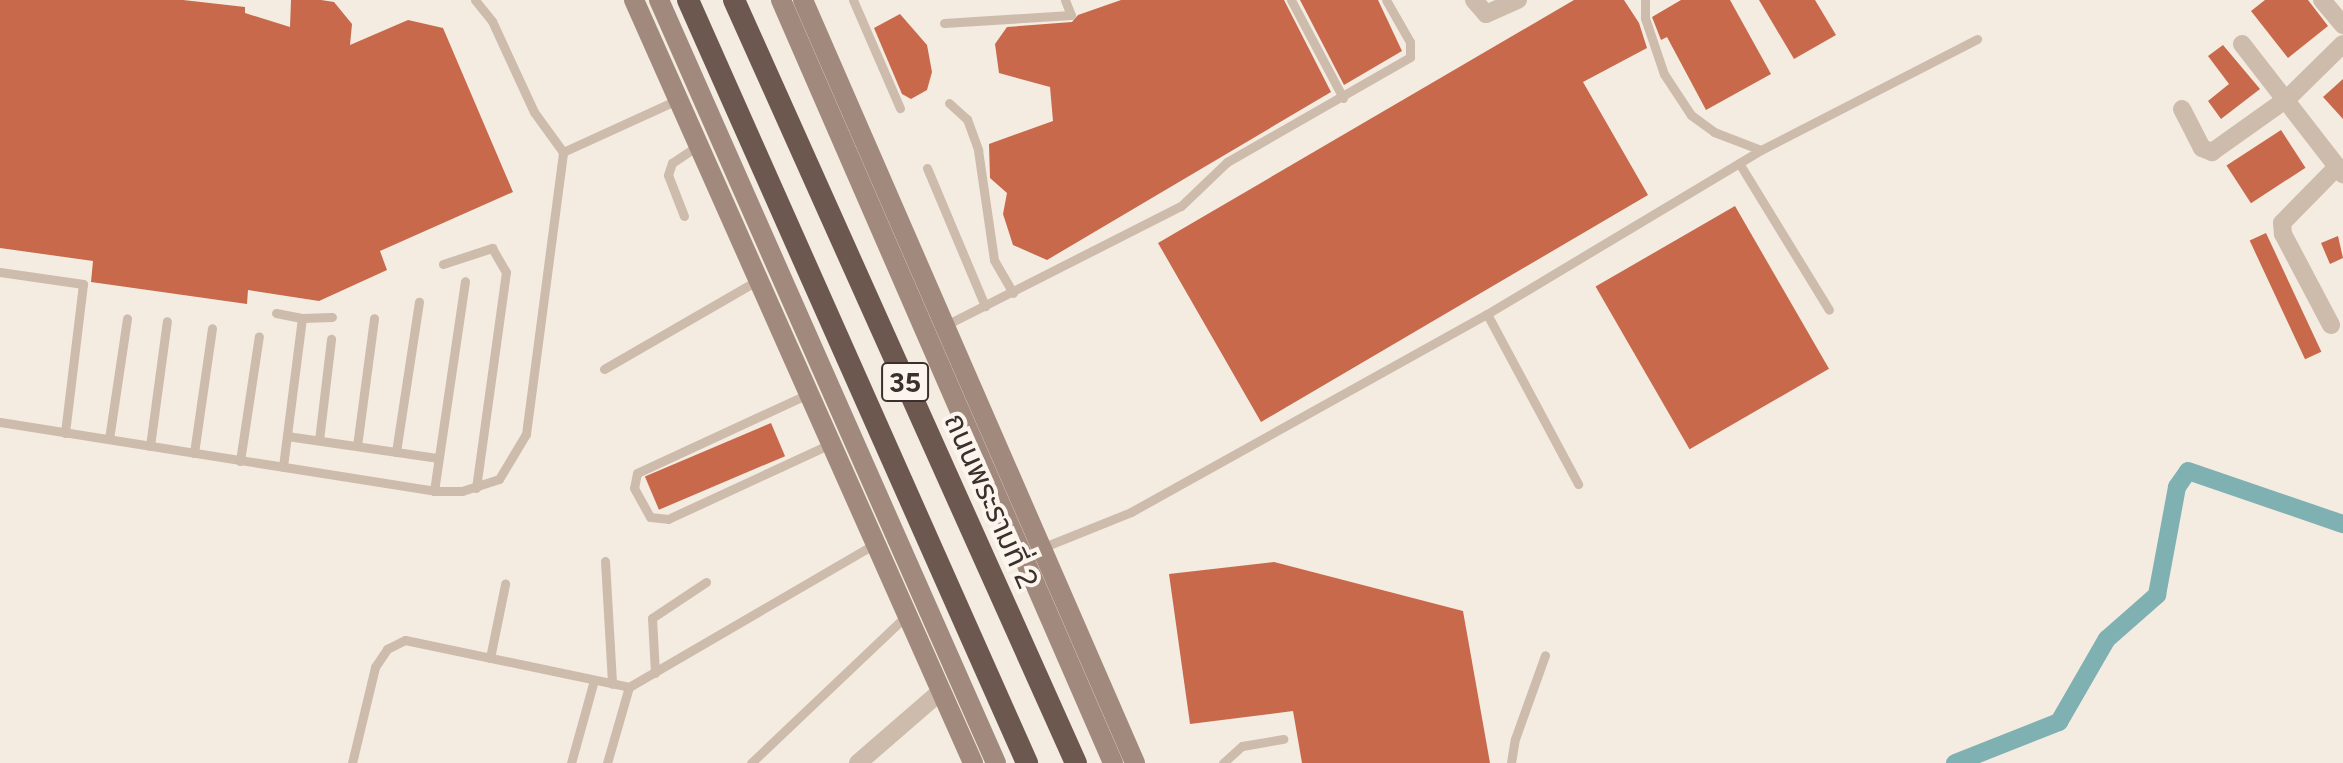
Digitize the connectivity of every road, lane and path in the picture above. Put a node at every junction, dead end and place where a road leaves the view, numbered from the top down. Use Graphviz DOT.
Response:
graph roads {
  1 [pos="475,0"];
  2 [pos="634,0"];
  3 [pos="659,0"];
  4 [pos="688,0"];
  5 [pos="734,0"];
  6 [pos="781,0"];
  7 [pos="803,0"];
  8 [pos="853,0"];
  9 [pos="1065,0"];
  10 [pos="1291,0"];
  11 [pos="1386,0"];
  12 [pos="1474,0"];
  13 [pos="1518,0"];
  14 [pos="1645,0"];
  15 [pos="2322,0"];
  16 [pos="944,23"];
  17 [pos="2343,25"];
  18 [pos="1977,39"];
  19 [pos="2242,44"];
  20 [pos="2343,44"];
  21 [pos="1343,98"];
  22 [pos="2288,98"];
  23 [pos="677,100"];
  24 [pos="949,103"];
  25 [pos="900,108"];
  26 [pos="2182,109"];
  27 [pos="697,146"];
  28 [pos="1761,150"];
  29 [pos="563,152"];
  30 [pos="1739,163"];
  31 [pos="927,168"];
  32 [pos="2340,171"];
  33 [pos="684,216"];
  34 [pos="443,264"];
  35 [pos="0,272"];
  36 [pos="758,280"];
  37 [pos="465,281"];
  38 [pos="1013,293"];
  39 [pos="419,302"];
  40 [pos="985,306"];
  41 [pos="1829,310"];
  42 [pos="276,313"];
  43 [pos="1487,314"];
  44 [pos="332,317"];
  45 [pos="127,318"];
  46 [pos="302,318"];
  47 [pos="374,318"];
  48 [pos="167,321"];
  49 [pos="946,325"];
  50 [pos="2331,325"];
  51 [pos="212,328"];
  52 [pos="259,336"];
  53 [pos="331,339"];
  54 [pos="604,369"];
  55 [pos="808,394"];
  56 [pos="0,422"];
  57 [pos="65,433"];
  58 [pos="287,436"];
  59 [pos="109,439"];
  60 [pos="319,440"];
  61 [pos="830,444"];
  62 [pos="150,446"];
  63 [pos="357,446"];
  64 [pos="396,452"];
  65 [pos="194,453"];
  66 [pos="438,458"];
  67 [pos="240,461"];
  68 [pos="283,467"];
  69 [pos="1578,484"];
  70 [pos="476,488"];
  71 [pos="434,491"];
  72 [pos="875,544"];
  73 [pos="1039,549"];
  74 [pos="605,561"];
  75 [pos="706,582"];
  76 [pos="505,584"];
  77 [pos="907,615"];
  78 [pos="1545,655"];
  79 [pos="490,658"];
  80 [pos="655,673"];
  81 [pos="594,680"];
  82 [pos="612,684"];
  83 [pos="629,687"];
  84 [pos="941,691"];
  85 [pos="1283,739"];
  86 [pos="352,763"];
  87 [pos="571,763"];
  88 [pos="607,763"];
  89 [pos="751,763"];
  90 [pos="858,763"];
  91 [pos="973,763"];
  92 [pos="996,763"];
  93 [pos="1027,763"];
  94 [pos="1076,763"];
  95 [pos="1113,763"];
  96 [pos="1135,763"];
  97 [pos="1223,763"];
  98 [pos="1511,763"];
  1 -- 29 [label="lane"];
  2 -- 23 [label="main road"];
  3 -- 92 [label="main road"];
  4 -- 93 [label="highway, 35"];
  5 -- 94 [label="highway, ถนนพระรามที่ 2 / 35"];
  6 -- 95 [label="main road"];
  7 -- 49 [label="main road, ถนนพระรามที่ 2 / 35"];
  8 -- 25 [label="lane"];
  9 -- 16 [label="lane"];
  10 -- 21 [label="lane"];
  11 -- 21 [label="lane"];
  12 -- 13 [label="street"];
  14 -- 28 [label="lane"];
  15 -- 17 [label="street"];
  18 -- 28 [label="lane"];
  19 -- 22 [label="street"];
  20 -- 22 [label="street"];
  21 -- 38 [label="lane"];
  22 -- 26 [label="street"];
  22 -- 32 [label="street"];
  23 -- 27 [label="main road"];
  23 -- 29 [label="lane"];
  24 -- 38 [label="lane"];
  27 -- 33 [label="lane"];
  27 -- 36 [label="main road"];
  28 -- 30 [label="lane"];
  29 -- 70 [label="lane"];
  30 -- 41 [label="lane"];
  30 -- 43 [label="lane"];
  31 -- 40 [label="lane"];
  32 -- 50 [label="street"];
  34 -- 70 [label="lane"];
  35 -- 57 [label="lane"];
  36 -- 54 [label="lane"];
  36 -- 55 [label="main road"];
  37 -- 66 [label="lane"];
  38 -- 40 [label="lane"];
  39 -- 64 [label="lane"];
  40 -- 49 [label="lane"];
  42 -- 46 [label="lane"];
  43 -- 69 [label="lane"];
  43 -- 73 [label="lane"];
  44 -- 46 [label="lane"];
  45 -- 59 [label="lane"];
  46 -- 58 [label="lane"];
  47 -- 63 [label="lane"];
  48 -- 62 [label="lane"];
  49 -- 73 [label="main road, ถนนพระรามที่ 2 / 35"];
  51 -- 65 [label="lane"];
  52 -- 67 [label="lane"];
  53 -- 60 [label="lane"];
  55 -- 61 [label="main road"];
  55 -- 61 [label="lane"];
  56 -- 57 [label="lane"];
  57 -- 59 [label="lane"];
  58 -- 60 [label="lane"];
  58 -- 68 [label="lane"];
  59 -- 62 [label="lane"];
  60 -- 63 [label="lane"];
  61 -- 72 [label="main road"];
  62 -- 65 [label="lane"];
  63 -- 64 [label="lane"];
  64 -- 66 [label="lane"];
  65 -- 67 [label="lane"];
  66 -- 71 [label="lane"];
  67 -- 68 [label="lane"];
  68 -- 71 [label="lane"];
  70 -- 71 [label="lane"];
  72 -- 77 [label="main road"];
  72 -- 80 [label="lane"];
  73 -- 96 [label="main road, ถนนพระรามที่ 2 / 35"];
  74 -- 82 [label="lane"];
  75 -- 80 [label="lane"];
  76 -- 79 [label="lane"];
  77 -- 84 [label="main road"];
  77 -- 89 [label="lane"];
  78 -- 98 [label="lane"];
  79 -- 81 [label="lane"];
  79 -- 86 [label="lane"];
  80 -- 83 [label="lane"];
  81 -- 82 [label="lane"];
  81 -- 87 [label="lane"];
  82 -- 83 [label="lane"];
  83 -- 88 [label="lane"];
  84 -- 90 [label="street"];
  84 -- 91 [label="main road"];
  85 -- 97 [label="lane"];
}
